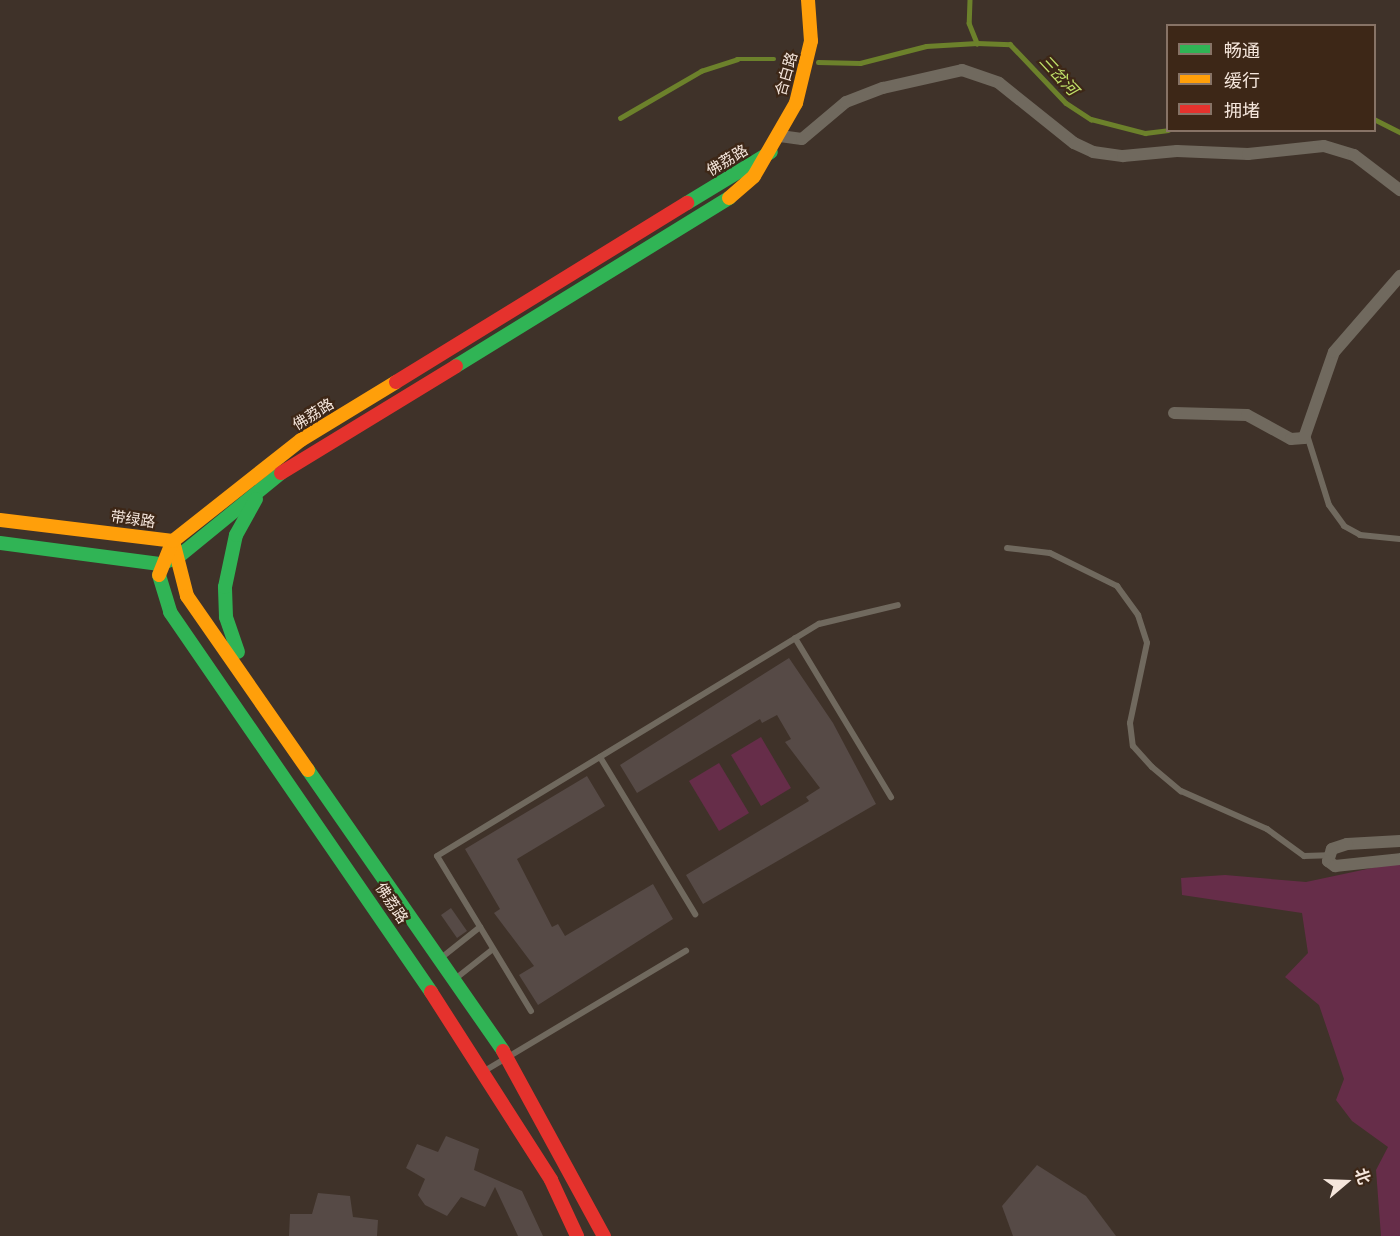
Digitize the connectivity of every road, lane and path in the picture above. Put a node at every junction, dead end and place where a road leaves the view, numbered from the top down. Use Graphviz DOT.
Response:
graph roads {
  1 [pos="808,0"];
  2 [pos="780,136"];
  3 [pos="771,152"];
  4 [pos="1400,190"];
  5 [pos="1400,276"];
  6 [pos="1174,413"];
  7 [pos="1306,432"];
  8 [pos="286,470"];
  9 [pos="0,520"];
  10 [pos="1400,539"];
  11 [pos="172,540"];
  12 [pos="0,543"];
  13 [pos="1007,548"];
  14 [pos="178,557"];
  15 [pos="160,564"];
  16 [pos="898,604"];
  17 [pos="795,638"];
  18 [pos="268,706"];
  19 [pos="600,757"];
  20 [pos="891,797"];
  21 [pos="1400,841"];
  22 [pos="1328,855"];
  23 [pos="1400,859"];
  24 [pos="695,914"];
  25 [pos="480,927"];
  26 [pos="493,949"];
  27 [pos="686,951"];
  28 [pos="440,959"];
  29 [pos="454,980"];
  30 [pos="531,1011"];
  31 [pos="507,1056"];
  32 [pos="485,1071"];
  33 [pos="577,1236"];
  34 [pos="604,1236"];
  1 -- 2 [label="main road, 合白路"];
  2 -- 3 [label="main road, 合白路"];
  2 -- 4 [label="street"];
  3 -- 8 [label="main road, 佛荔路"];
  3 -- 11 [label="main road, 佛荔路"];
  5 -- 7 [label="street"];
  6 -- 7 [label="street"];
  7 -- 10 [label="lane"];
  8 -- 14 [label="main road, 佛荔路"];
  8 -- 18 [label="main road"];
  9 -- 11 [label="main road, 带绿路"];
  11 -- 14 [label="main road, 带绿路"];
  11 -- 15 [label="main road, 佛荔路"];
  12 -- 15 [label="main road"];
  13 -- 22 [label="lane"];
  14 -- 15 [label="main road"];
  14 -- 18 [label="main road, 佛荔路"];
  15 -- 32 [label="main road, 佛荔路"];
  16 -- 17 [label="lane"];
  17 -- 19 [label="lane"];
  17 -- 20 [label="lane"];
  18 -- 28 [label="main road, 佛荔路"];
  19 -- 24 [label="lane"];
  19 -- 25 [label="lane"];
  21 -- 22 [label="street"];
  22 -- 23 [label="street"];
  25 -- 26 [label="lane"];
  25 -- 28 [label="lane"];
  26 -- 29 [label="lane"];
  26 -- 30 [label="lane"];
  27 -- 31 [label="lane"];
  28 -- 29 [label="main road, 佛荔路"];
  29 -- 31 [label="main road, 佛荔路"];
  31 -- 32 [label="lane"];
  31 -- 34 [label="main road, 佛荔路"];
  32 -- 33 [label="main road, 佛荔路"];
}
